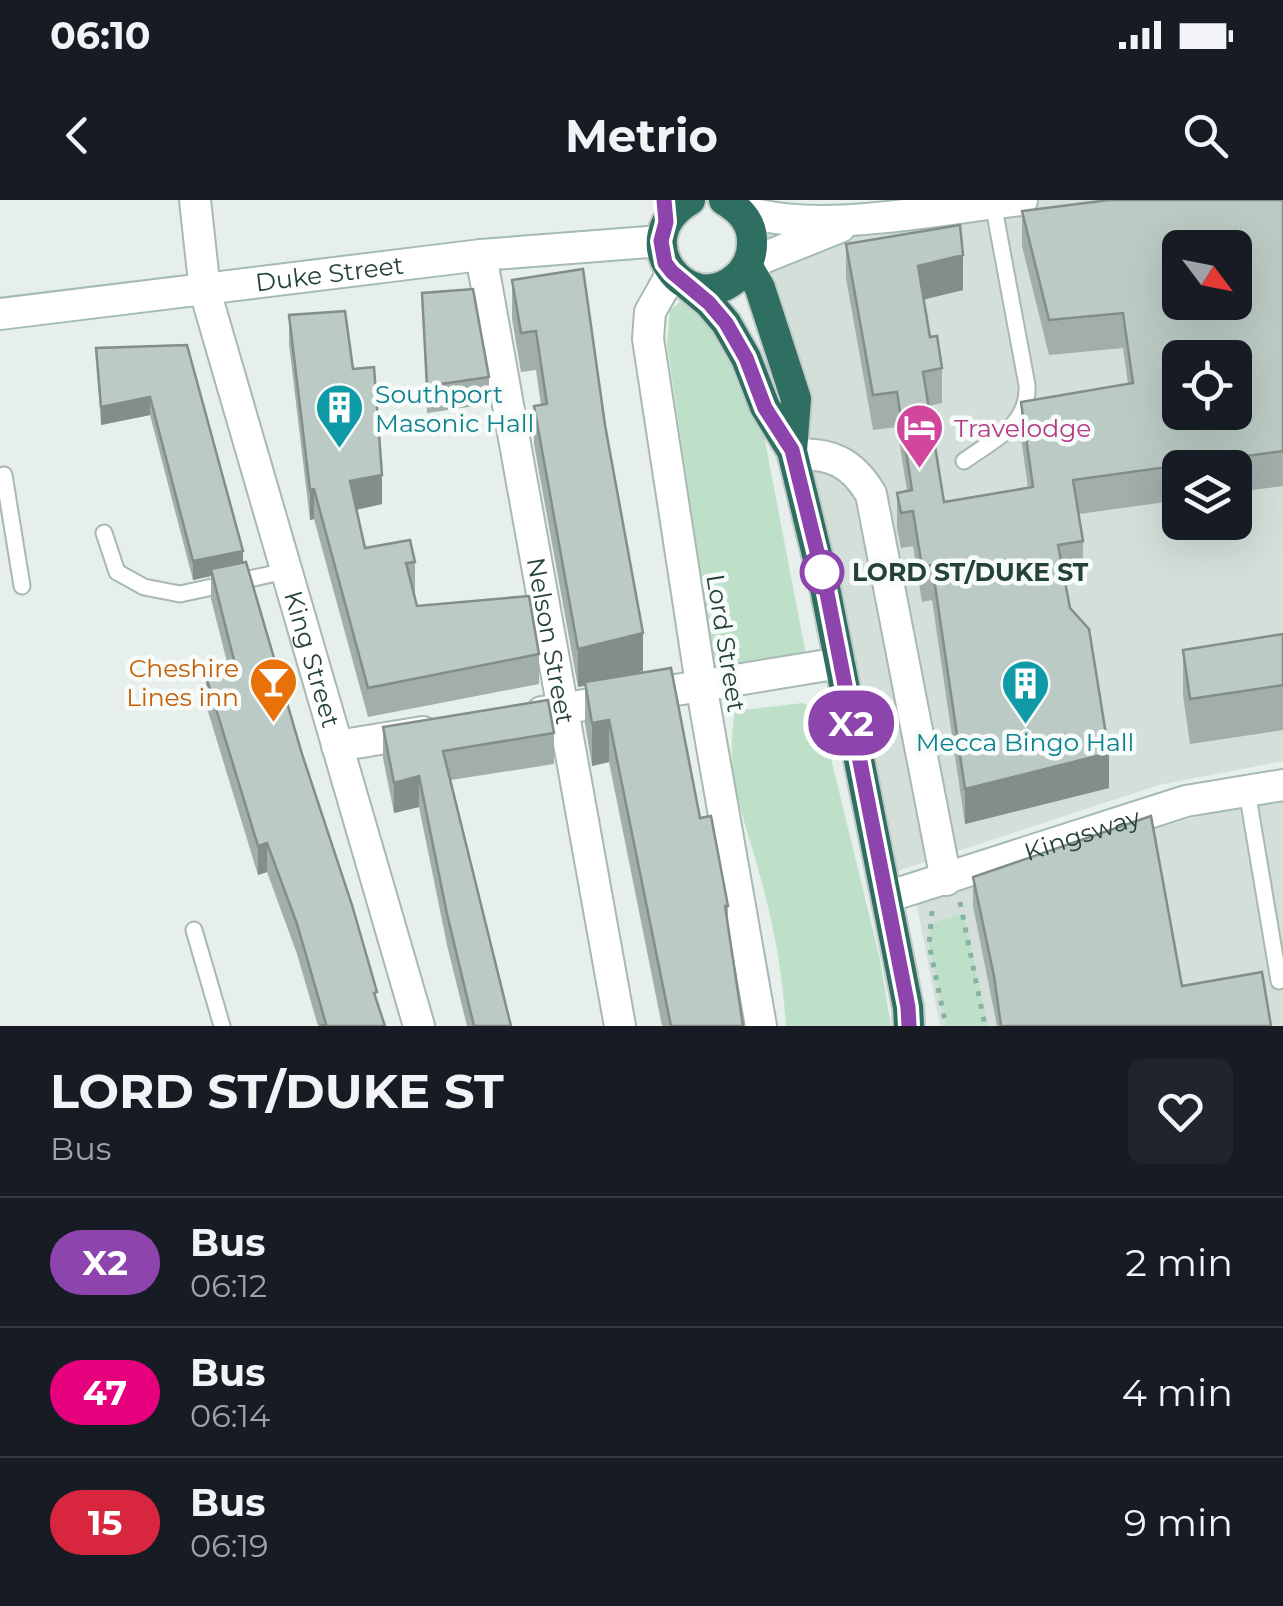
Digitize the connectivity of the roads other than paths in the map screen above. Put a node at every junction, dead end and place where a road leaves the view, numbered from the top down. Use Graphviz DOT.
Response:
graph roads {
  1 [pos="195,200"];
  2 [pos="690,200"];
  3 [pos="1003,201"];
  4 [pos="732,204"];
  5 [pos="866,218"];
  6 [pos="664,221"];
  7 [pos="481,254"];
  8 [pos="748,264"];
  9 [pos="678,278"];
  10 [pos="205,291"];
  11 [pos="0,314"];
  12 [pos="793,453"];
  13 [pos="964,461"];
  14 [pos="0,476"];
  15 [pos="104,533"];
  16 [pos="286,572"];
  17 [pos="22,586"];
  18 [pos="840,663"];
  19 [pos="702,684"];
  20 [pos="561,708"];
  21 [pos="505,718"];
  22 [pos="449,727"];
  23 [pos="337,746"];
  24 [pos="1283,785"];
  25 [pos="1247,791"];
  26 [pos="946,880"];
  27 [pos="886,898"];
  28 [pos="194,930"];
  29 [pos="1279,981"];
  30 [pos="911,1020"];
  31 [pos="222,1026"];
  32 [pos="419,1026"];
  33 [pos="620,1026"];
  34 [pos="761,1026"];
  1 -- 10 [label="street, King Street"];
  2 -- 6 [label="highway"];
  3 -- 5 [label="street"];
  3 -- 13 [label="lane"];
  4 -- 5 [label="street"];
  4 -- 8 [label="highway"];
  5 -- 8 [label="street"];
  6 -- 7 [label="street, Duke Street"];
  6 -- 9 [label="highway"];
  7 -- 10 [label="street, Duke Street"];
  7 -- 20 [label="street, Nelson Street"];
  8 -- 9 [label="highway"];
  8 -- 12 [label="highway"];
  9 -- 12 [label="highway"];
  9 -- 19 [label="street, Lord Street"];
  10 -- 11 [label="street, Duke Street"];
  10 -- 16 [label="street, King Street"];
  12 -- 18 [label="highway"];
  12 -- 26 [label="street"];
  14 -- 17 [label="lane"];
  15 -- 16 [label="lane"];
  16 -- 23 [label="street, King Street"];
  18 -- 19 [label="street"];
  18 -- 27 [label="highway"];
  19 -- 20 [label="street"];
  19 -- 34 [label="street, Lord Street"];
  20 -- 21 [label="street"];
  20 -- 33 [label="street, Nelson Street"];
  22 -- 23 [label="street"];
  23 -- 32 [label="street, King Street"];
  24 -- 25 [label="street, Kingsway"];
  25 -- 26 [label="street, Kingsway"];
  25 -- 29 [label="lane"];
  26 -- 27 [label="street, Kingsway"];
  27 -- 30 [label="highway"];
  28 -- 31 [label="lane"];
}
